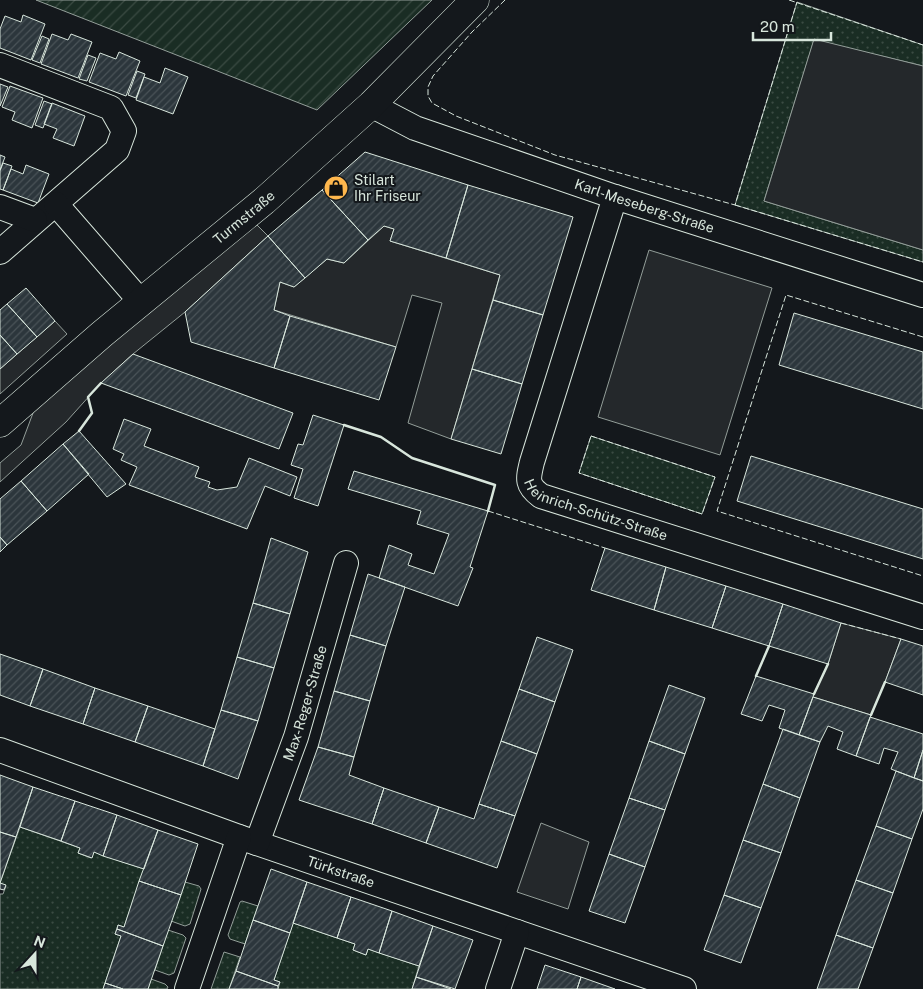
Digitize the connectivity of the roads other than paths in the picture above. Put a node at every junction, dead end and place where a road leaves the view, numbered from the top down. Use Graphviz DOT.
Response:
graph roads {
  1 [pos="476,0"];
  2 [pos="0,65"];
  3 [pos="371,104"];
  4 [pos="615,197"];
  5 [pos="56,204"];
  6 [pos="0,207"];
  7 [pos="35,220"];
  8 [pos="0,252"];
  9 [pos="923,295"];
  10 [pos="142,303"];
  11 [pos="0,423"];
  12 [pos="346,563"];
  13 [pos="923,616"];
  14 [pos="0,750"];
  15 [pos="248,840"];
  16 [pos="517,932"];
  17 [pos="187,989"];
  18 [pos="498,989"];
  19 [pos="684,989"];
  1 -- 3 [label="street, Turmstraße"];
  2 -- 5 [label="street"];
  3 -- 4 [label="street, Karl-Meseberg-Straße"];
  3 -- 10 [label="street, Turmstraße"];
  4 -- 9 [label="street, Karl-Meseberg-Straße"];
  4 -- 13 [label="street, Heinrich-Schütz-Straße"];
  5 -- 7 [label="street"];
  5 -- 10 [label="street"];
  6 -- 7 [label="street"];
  7 -- 8 [label="street"];
  10 -- 11 [label="street, Turmstraße"];
  12 -- 15 [label="street, Max-Reger-Straße"];
  14 -- 15 [label="street, Türkstraße"];
  15 -- 16 [label="street, Türkstraße"];
  15 -- 17 [label="street, Max-Reger-Straße"];
  16 -- 18 [label="street"];
  16 -- 19 [label="street, Türkstraße"];
}
